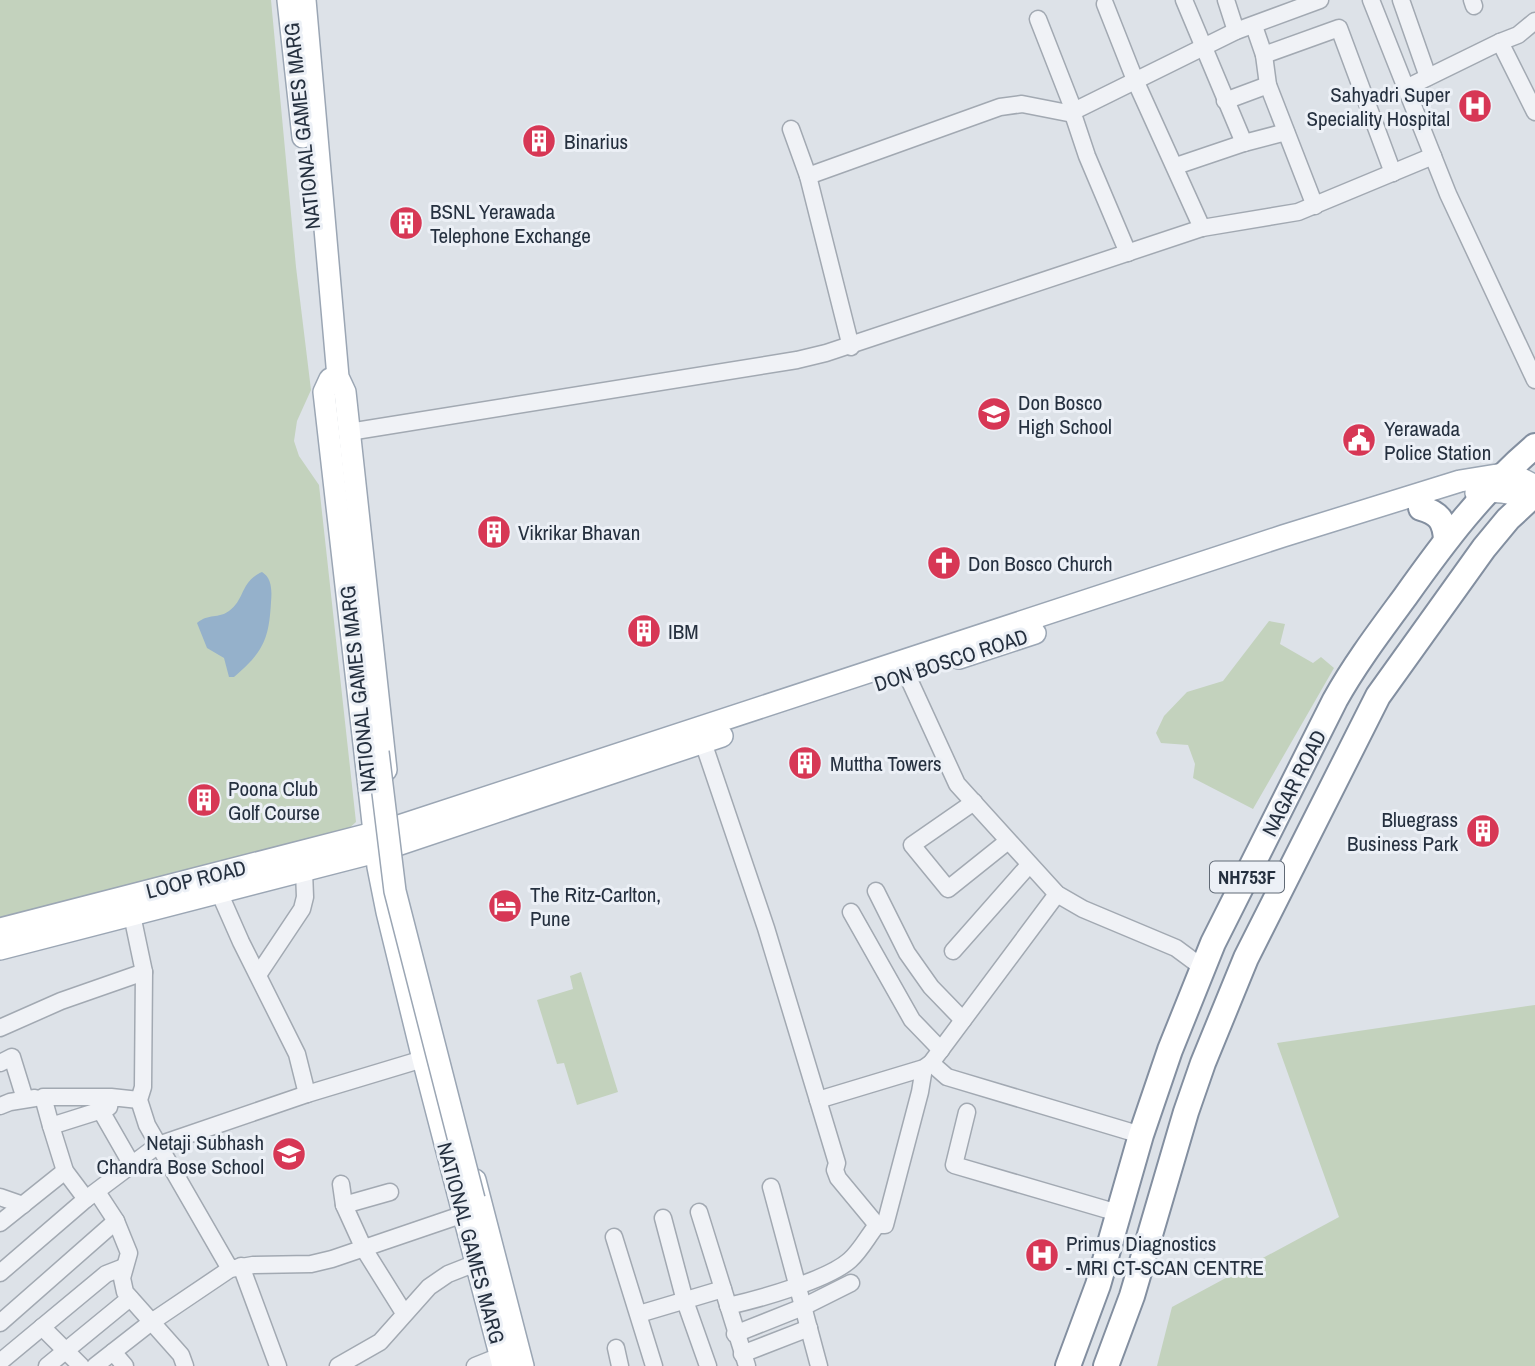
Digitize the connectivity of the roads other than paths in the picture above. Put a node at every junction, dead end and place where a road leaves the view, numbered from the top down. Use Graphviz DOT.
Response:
graph roads {
  1 [pos="288,0"];
  2 [pos="305,0"];
  3 [pos="1184,0"];
  4 [pos="1226,0"];
  5 [pos="1320,0"];
  6 [pos="1371,0"];
  7 [pos="1401,0"];
  8 [pos="1105,4"];
  9 [pos="1301,4"];
  10 [pos="1038,19"];
  11 [pos="1535,21"];
  12 [pos="1254,26"];
  13 [pos="1237,30"];
  14 [pos="1518,36"];
  15 [pos="1535,37"];
  16 [pos="1500,42"];
  17 [pos="1202,47"];
  18 [pos="1264,55"];
  19 [pos="1428,77"];
  20 [pos="1135,80"];
  21 [pos="1268,85"];
  22 [pos="1406,88"];
  23 [pos="1225,101"];
  24 [pos="1073,112"];
  25 [pos="1535,112"];
  26 [pos="791,129"];
  27 [pos="1286,132"];
  28 [pos="1244,143"];
  29 [pos="1433,156"];
  30 [pos="1176,166"];
  31 [pos="1393,173"];
  32 [pos="807,176"];
  33 [pos="1315,206"];
  34 [pos="1202,228"];
  35 [pos="1128,253"];
  36 [pos="852,347"];
  37 [pos="334,378"];
  38 [pos="1535,380"];
  39 [pos="349,432"];
  40 [pos="1535,446"];
  41 [pos="1495,482"];
  42 [pos="1532,494"];
  43 [pos="1421,508"];
  44 [pos="1446,540"];
  45 [pos="907,675"];
  46 [pos="703,742"];
  47 [pos="974,802"];
  48 [pos="385,839"];
  49 [pos="1008,841"];
  50 [pos="1030,865"];
  51 [pos="304,870"];
  52 [pos="876,891"];
  53 [pos="219,892"];
  54 [pos="1056,894"];
  55 [pos="394,899"];
  56 [pos="851,912"];
  57 [pos="132,915"];
  58 [pos="0,929"];
  59 [pos="0,949"];
  60 [pos="953,951"];
  61 [pos="1203,968"];
  62 [pos="144,972"];
  63 [pos="258,975"];
  64 [pos="963,1020"];
  65 [pos="0,1028"];
  66 [pos="423,1059"];
  67 [pos="932,1060"];
  68 [pos="0,1063"];
  69 [pos="307,1094"];
  70 [pos="43,1097"];
  71 [pos="111,1097"];
  72 [pos="25,1099"];
  73 [pos="139,1100"];
  74 [pos="818,1100"];
  75 [pos="0,1106"];
  76 [pos="101,1111"];
  77 [pos="967,1112"];
  78 [pos="51,1126"];
  79 [pos="1142,1135"];
  80 [pos="158,1145"];
  81 [pos="132,1165"];
  82 [pos="65,1171"];
  83 [pos="341,1184"];
  84 [pos="771,1187"];
  85 [pos="390,1192"];
  86 [pos="92,1195"];
  87 [pos="0,1198"];
  88 [pos="468,1204"];
  89 [pos="23,1205"];
  90 [pos="344,1205"];
  91 [pos="699,1212"];
  92 [pos="1118,1213"];
  93 [pos="663,1218"];
  94 [pos="116,1221"];
  95 [pos="0,1223"];
  96 [pos="877,1226"];
  97 [pos="614,1237"];
  98 [pos="364,1249"];
  99 [pos="476,1263"];
  100 [pos="124,1267"];
  101 [pos="236,1268"];
  102 [pos="0,1273"];
  103 [pos="851,1283"];
  104 [pos="796,1286"];
  105 [pos="723,1289"];
  106 [pos="130,1298"];
  107 [pos="685,1301"];
  108 [pos="728,1306"];
  109 [pos="803,1307"];
  110 [pos="404,1313"];
  111 [pos="639,1314"];
  112 [pos="0,1323"];
  113 [pos="150,1323"];
  114 [pos="42,1327"];
  115 [pos="809,1328"];
  116 [pos="735,1334"];
  117 [pos="616,1348"];
  118 [pos="66,1350"];
  119 [pos="113,1352"];
  120 [pos="745,1360"];
  121 [pos="0,1362"];
  122 [pos="507,1363"];
  123 [pos="347,1364"];
  124 [pos="47,1366"];
  125 [pos="82,1366"];
  126 [pos="95,1366"];
  127 [pos="125,1366"];
  128 [pos="185,1366"];
  129 [pos="278,1366"];
  130 [pos="475,1366"];
  131 [pos="523,1366"];
  132 [pos="620,1366"];
  133 [pos="654,1366"];
  134 [pos="708,1366"];
  135 [pos="819,1366"];
  136 [pos="1068,1366"];
  137 [pos="1106,1366"];
  1 -- 37 [label="main road, NATIONAL GAMES MARG"];
  2 -- 37 [label="main road, NATIONAL GAMES MARG"];
  3 -- 17 [label="street"];
  4 -- 13 [label="street"];
  5 -- 9 [label="street"];
  6 -- 22 [label="street"];
  7 -- 19 [label="street"];
  8 -- 20 [label="street"];
  9 -- 12 [label="street"];
  10 -- 24 [label="street"];
  11 -- 14 [label="street"];
  12 -- 13 [label="street"];
  12 -- 18 [label="street"];
  13 -- 17 [label="street"];
  14 -- 15 [label="street"];
  14 -- 16 [label="street"];
  16 -- 19 [label="street"];
  16 -- 25 [label="street"];
  17 -- 20 [label="street"];
  17 -- 23 [label="street"];
  18 -- 21 [label="street"];
  18 -- 31 [label="street"];
  19 -- 22 [label="street"];
  20 -- 24 [label="street"];
  20 -- 30 [label="street"];
  21 -- 23 [label="street"];
  21 -- 27 [label="street"];
  22 -- 29 [label="street"];
  23 -- 28 [label="street"];
  24 -- 32 [label="street"];
  24 -- 35 [label="street"];
  26 -- 32 [label="street"];
  27 -- 28 [label="street"];
  27 -- 33 [label="street"];
  28 -- 30 [label="street"];
  29 -- 31 [label="street"];
  29 -- 38 [label="street"];
  30 -- 34 [label="street"];
  31 -- 33 [label="street"];
  32 -- 36 [label="street"];
  33 -- 34 [label="street"];
  34 -- 35 [label="street"];
  35 -- 36 [label="street"];
  36 -- 39 [label="street"];
  37 -- 39 [label="main road, NATIONAL GAMES MARG"];
  37 -- 48 [label="main road, NATIONAL GAMES MARG"];
  37 -- 88 [label="main road, bridge"];
  39 -- 48 [label="main road, NATIONAL GAMES MARG"];
  40 -- 41 [label="highway, NAGAR ROAD / NH753F"];
  41 -- 42 [label="main road, DON BOSCO ROAD"];
  41 -- 43 [label="main road, DON BOSCO ROAD"];
  41 -- 44 [label="highway, NAGAR ROAD / NH753F"];
  41 -- 48 [label="main road, DON BOSCO ROAD"];
  42 -- 137 [label="highway, NAGAR ROAD / NH753F"];
  43 -- 44 [label="highway"];
  43 -- 45 [label="main road, DON BOSCO ROAD"];
  44 -- 61 [label="highway, NAGAR ROAD / NH753F"];
  45 -- 46 [label="main road, DON BOSCO ROAD"];
  45 -- 47 [label="street"];
  46 -- 48 [label="main road, DON BOSCO ROAD"];
  46 -- 74 [label="street"];
  47 -- 49 [label="street"];
  47 -- 49 [label="street"];
  48 -- 51 [label="main road, LOOP ROAD"];
  48 -- 55 [label="main road, NATIONAL GAMES MARG"];
  48 -- 58 [label="main road, LOOP ROAD"];
  49 -- 50 [label="street"];
  50 -- 54 [label="street"];
  50 -- 60 [label="street"];
  51 -- 53 [label="main road, LOOP ROAD"];
  51 -- 63 [label="street"];
  52 -- 64 [label="street"];
  53 -- 57 [label="main road, LOOP ROAD"];
  53 -- 63 [label="street"];
  54 -- 61 [label="street"];
  54 -- 64 [label="street"];
  55 -- 66 [label="main road, NATIONAL GAMES MARG"];
  55 -- 131 [label="main road, NATIONAL GAMES MARG"];
  56 -- 67 [label="street"];
  57 -- 59 [label="main road, LOOP ROAD"];
  57 -- 62 [label="street"];
  61 -- 79 [label="highway, NAGAR ROAD / NH753F"];
  62 -- 65 [label="street"];
  62 -- 73 [label="street"];
  63 -- 69 [label="street"];
  64 -- 67 [label="street"];
  66 -- 69 [label="street"];
  66 -- 88 [label="main road, NATIONAL GAMES MARG"];
  67 -- 74 [label="street"];
  67 -- 79 [label="street"];
  67 -- 96 [label="street"];
  68 -- 72 [label="street"];
  69 -- 80 [label="street"];
  70 -- 71 [label="street"];
  70 -- 72 [label="street"];
  70 -- 78 [label="street"];
  71 -- 73 [label="street"];
  71 -- 76 [label="street"];
  72 -- 75 [label="street"];
  73 -- 80 [label="street"];
  74 -- 96 [label="street"];
  76 -- 78 [label="street"];
  76 -- 81 [label="street"];
  77 -- 92 [label="street"];
  78 -- 82 [label="street"];
  79 -- 92 [label="highway, NAGAR ROAD / NH753F"];
  80 -- 81 [label="street"];
  80 -- 101 [label="street"];
  81 -- 86 [label="street"];
  82 -- 86 [label="street"];
  82 -- 89 [label="street"];
  83 -- 90 [label="street"];
  84 -- 104 [label="street"];
  85 -- 90 [label="street"];
  86 -- 94 [label="street"];
  86 -- 102 [label="street"];
  87 -- 89 [label="street"];
  88 -- 98 [label="street"];
  88 -- 99 [label="main road, NATIONAL GAMES MARG"];
  88 -- 122 [label="main road"];
  89 -- 95 [label="street"];
  90 -- 98 [label="street"];
  91 -- 105 [label="street"];
  92 -- 136 [label="highway, NAGAR ROAD / NH753F"];
  93 -- 107 [label="street"];
  94 -- 100 [label="street"];
  94 -- 112 [label="street"];
  96 -- 104 [label="street"];
  97 -- 111 [label="street"];
  98 -- 101 [label="street"];
  98 -- 110 [label="street"];
  99 -- 110 [label="street"];
  99 -- 122 [label="main road, NATIONAL GAMES MARG"];
  100 -- 106 [label="street"];
  100 -- 114 [label="street"];
  101 -- 113 [label="street"];
  101 -- 129 [label="street"];
  103 -- 109 [label="street"];
  104 -- 108 [label="street"];
  104 -- 109 [label="street"];
  105 -- 107 [label="street"];
  105 -- 108 [label="street"];
  106 -- 113 [label="street"];
  106 -- 118 [label="street"];
  107 -- 111 [label="street"];
  107 -- 134 [label="street"];
  108 -- 116 [label="street"];
  109 -- 115 [label="street"];
  109 -- 116 [label="street"];
  110 -- 123 [label="street"];
  111 -- 133 [label="street"];
  113 -- 119 [label="street"];
  113 -- 128 [label="street"];
  114 -- 118 [label="street"];
  114 -- 121 [label="street"];
  115 -- 120 [label="street"];
  115 -- 135 [label="street"];
  116 -- 120 [label="street"];
  117 -- 132 [label="street"];
  118 -- 124 [label="street"];
  118 -- 125 [label="street"];
  119 -- 126 [label="street"];
  119 -- 127 [label="street"];
  122 -- 130 [label="street"];
}
